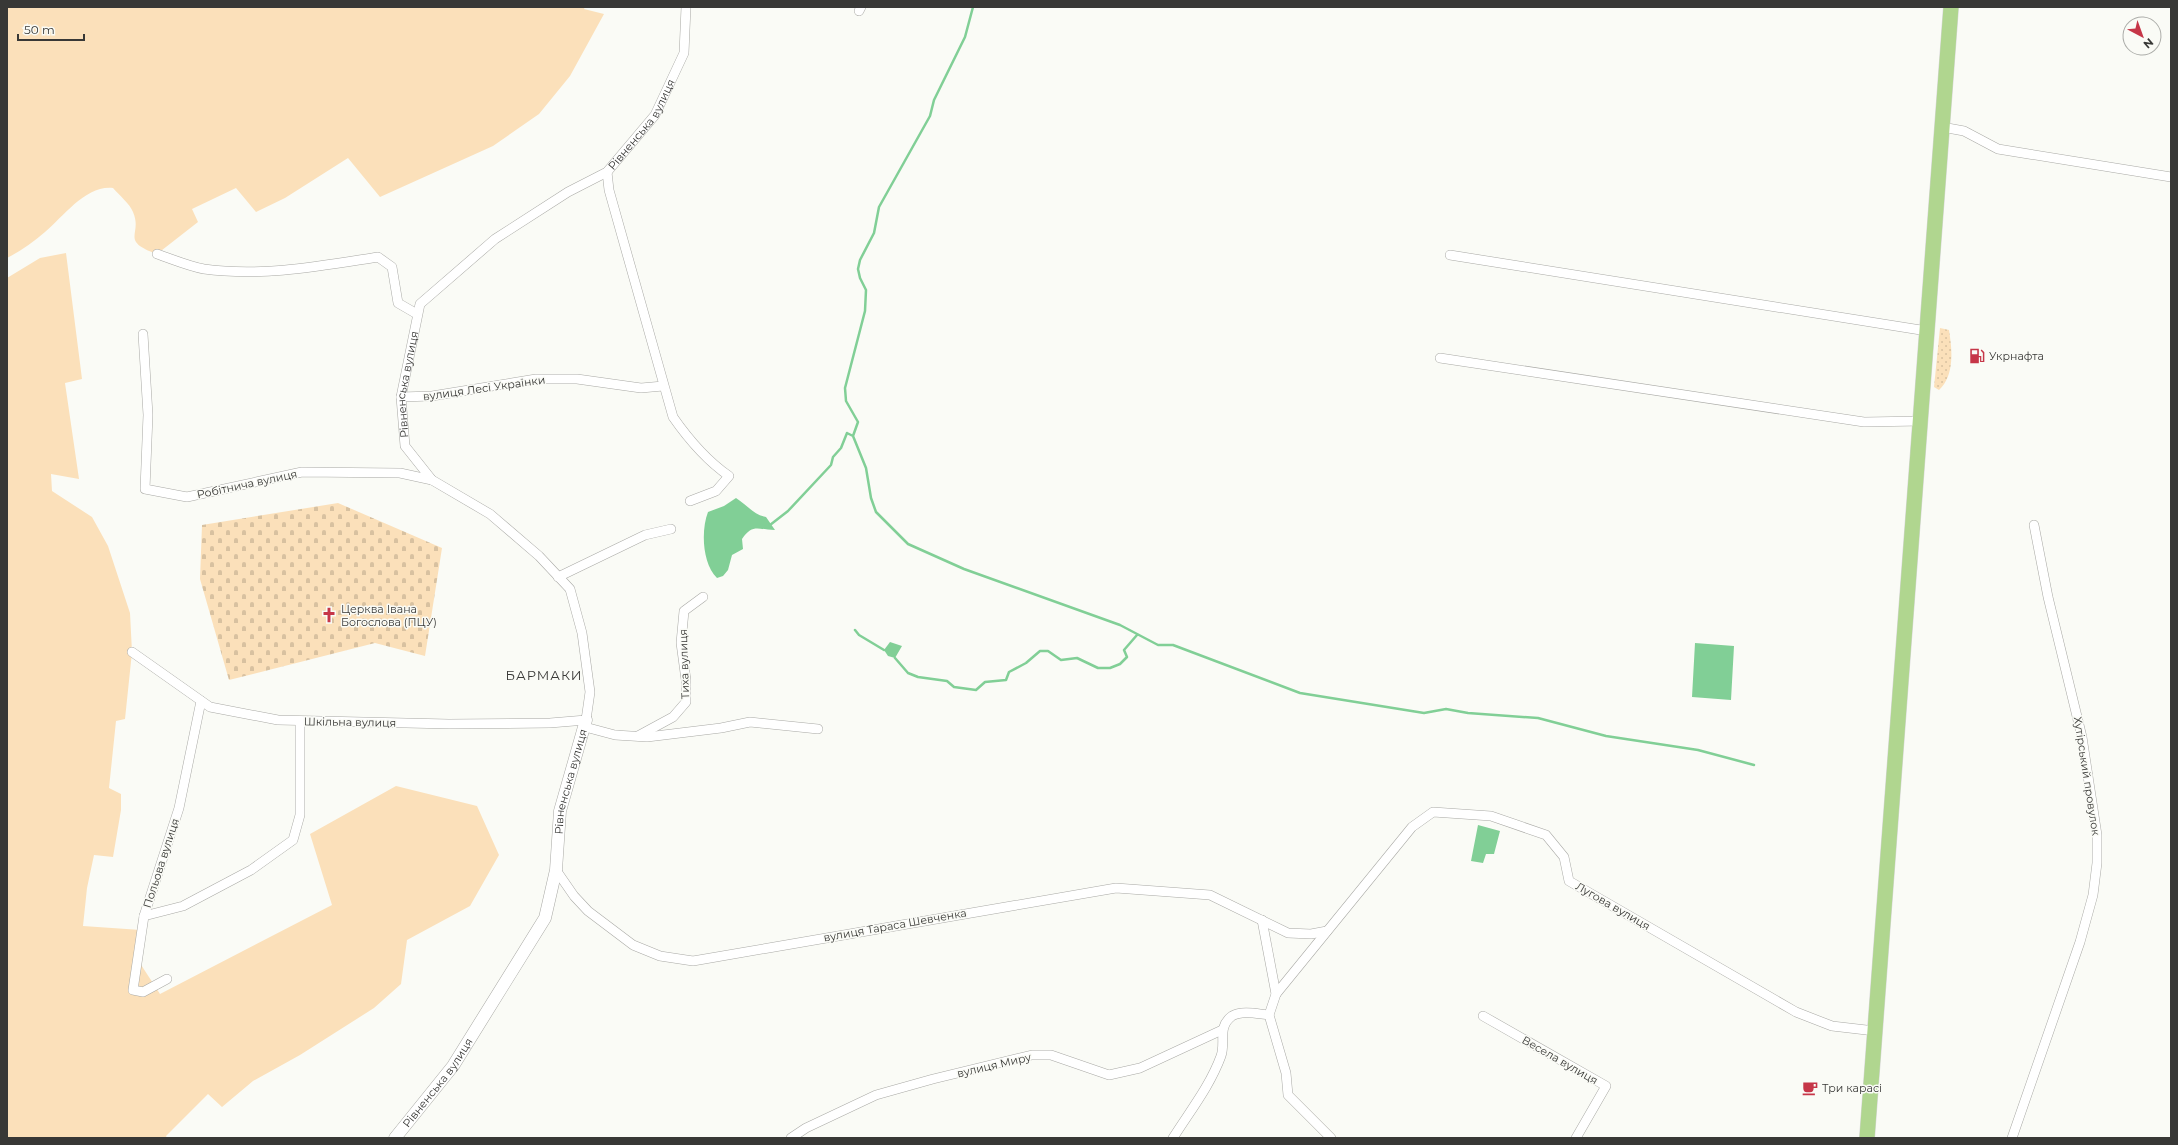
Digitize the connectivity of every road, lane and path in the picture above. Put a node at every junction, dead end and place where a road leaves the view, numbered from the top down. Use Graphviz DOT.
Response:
graph roads {
  1 [pos="686,7"];
  2 [pos="1951,7"];
  3 [pos="1942,127"];
  4 [pos="607,172"];
  5 [pos="2171,177"];
  6 [pos="157,254"];
  7 [pos="1450,255"];
  8 [pos="417,314"];
  9 [pos="1927,330"];
  10 [pos="143,334"];
  11 [pos="1440,358"];
  12 [pos="663,386"];
  13 [pos="401,397"];
  14 [pos="1920,421"];
  15 [pos="432,480"];
  16 [pos="690,501"];
  17 [pos="2034,525"];
  18 [pos="671,529"];
  19 [pos="558,577"];
  20 [pos="703,597"];
  21 [pos="132,652"];
  22 [pos="201,701"];
  23 [pos="300,721"];
  24 [pos="586,723"];
  25 [pos="818,729"];
  26 [pos="637,737"];
  27 [pos="556,870"];
  28 [pos="144,916"];
  29 [pos="1262,920"];
  30 [pos="1327,931"];
  31 [pos="167,978"];
  32 [pos="1276,994"];
  33 [pos="1269,1016"];
  34 [pos="1483,1016"];
  35 [pos="1222,1030"];
  36 [pos="1875,1031"];
  37 [pos="395,1138"];
  38 [pos="791,1138"];
  39 [pos="1173,1138"];
  40 [pos="1331,1138"];
  41 [pos="1576,1138"];
  42 [pos="1867,1138"];
  43 [pos="2012,1138"];
  1 -- 4 [label="street, Рівненська вулиця"];
  2 -- 3 [label="main road"];
  3 -- 5 [label="street"];
  3 -- 9 [label="main road"];
  4 -- 8 [label="street, Рівненська вулиця"];
  4 -- 12 [label="street"];
  6 -- 8 [label="street"];
  7 -- 9 [label="street"];
  8 -- 13 [label="street, Рівненська вулиця"];
  9 -- 14 [label="main road"];
  10 -- 15 [label="street, Робітнича вулиця"];
  11 -- 14 [label="street"];
  12 -- 13 [label="street, вулиця Лесі Українки"];
  12 -- 16 [label="street"];
  13 -- 15 [label="street, Рівненська вулиця"];
  14 -- 36 [label="main road"];
  15 -- 19 [label="street, Рівненська вулиця"];
  17 -- 43 [label="street, Хутірський провулок"];
  18 -- 19 [label="street"];
  19 -- 24 [label="street, Рівненська вулиця"];
  20 -- 26 [label="street, Тиха вулиця"];
  21 -- 22 [label="street, Шкільна вулиця"];
  22 -- 23 [label="street, Шкільна вулиця"];
  22 -- 28 [label="street, Польова вулиця"];
  23 -- 24 [label="street, Шкільна вулиця"];
  23 -- 28 [label="street"];
  24 -- 26 [label="street"];
  24 -- 27 [label="street, Рівненська вулиця"];
  25 -- 26 [label="street"];
  27 -- 29 [label="street, вулиця Тараса Шевченка"];
  27 -- 37 [label="street, Рівненська вулиця"];
  28 -- 31 [label="street, Польова вулиця"];
  29 -- 30 [label="street, вулиця Тараса Шевченка"];
  29 -- 32 [label="street"];
  30 -- 32 [label="street, Лугова вулиця"];
  30 -- 36 [label="street, Лугова вулиця"];
  32 -- 33 [label="street"];
  33 -- 35 [label="street"];
  33 -- 40 [label="street"];
  34 -- 41 [label="street, Весела вулиця"];
  35 -- 38 [label="street, вулиця Миру"];
  35 -- 39 [label="street"];
  36 -- 42 [label="main road"];
}
